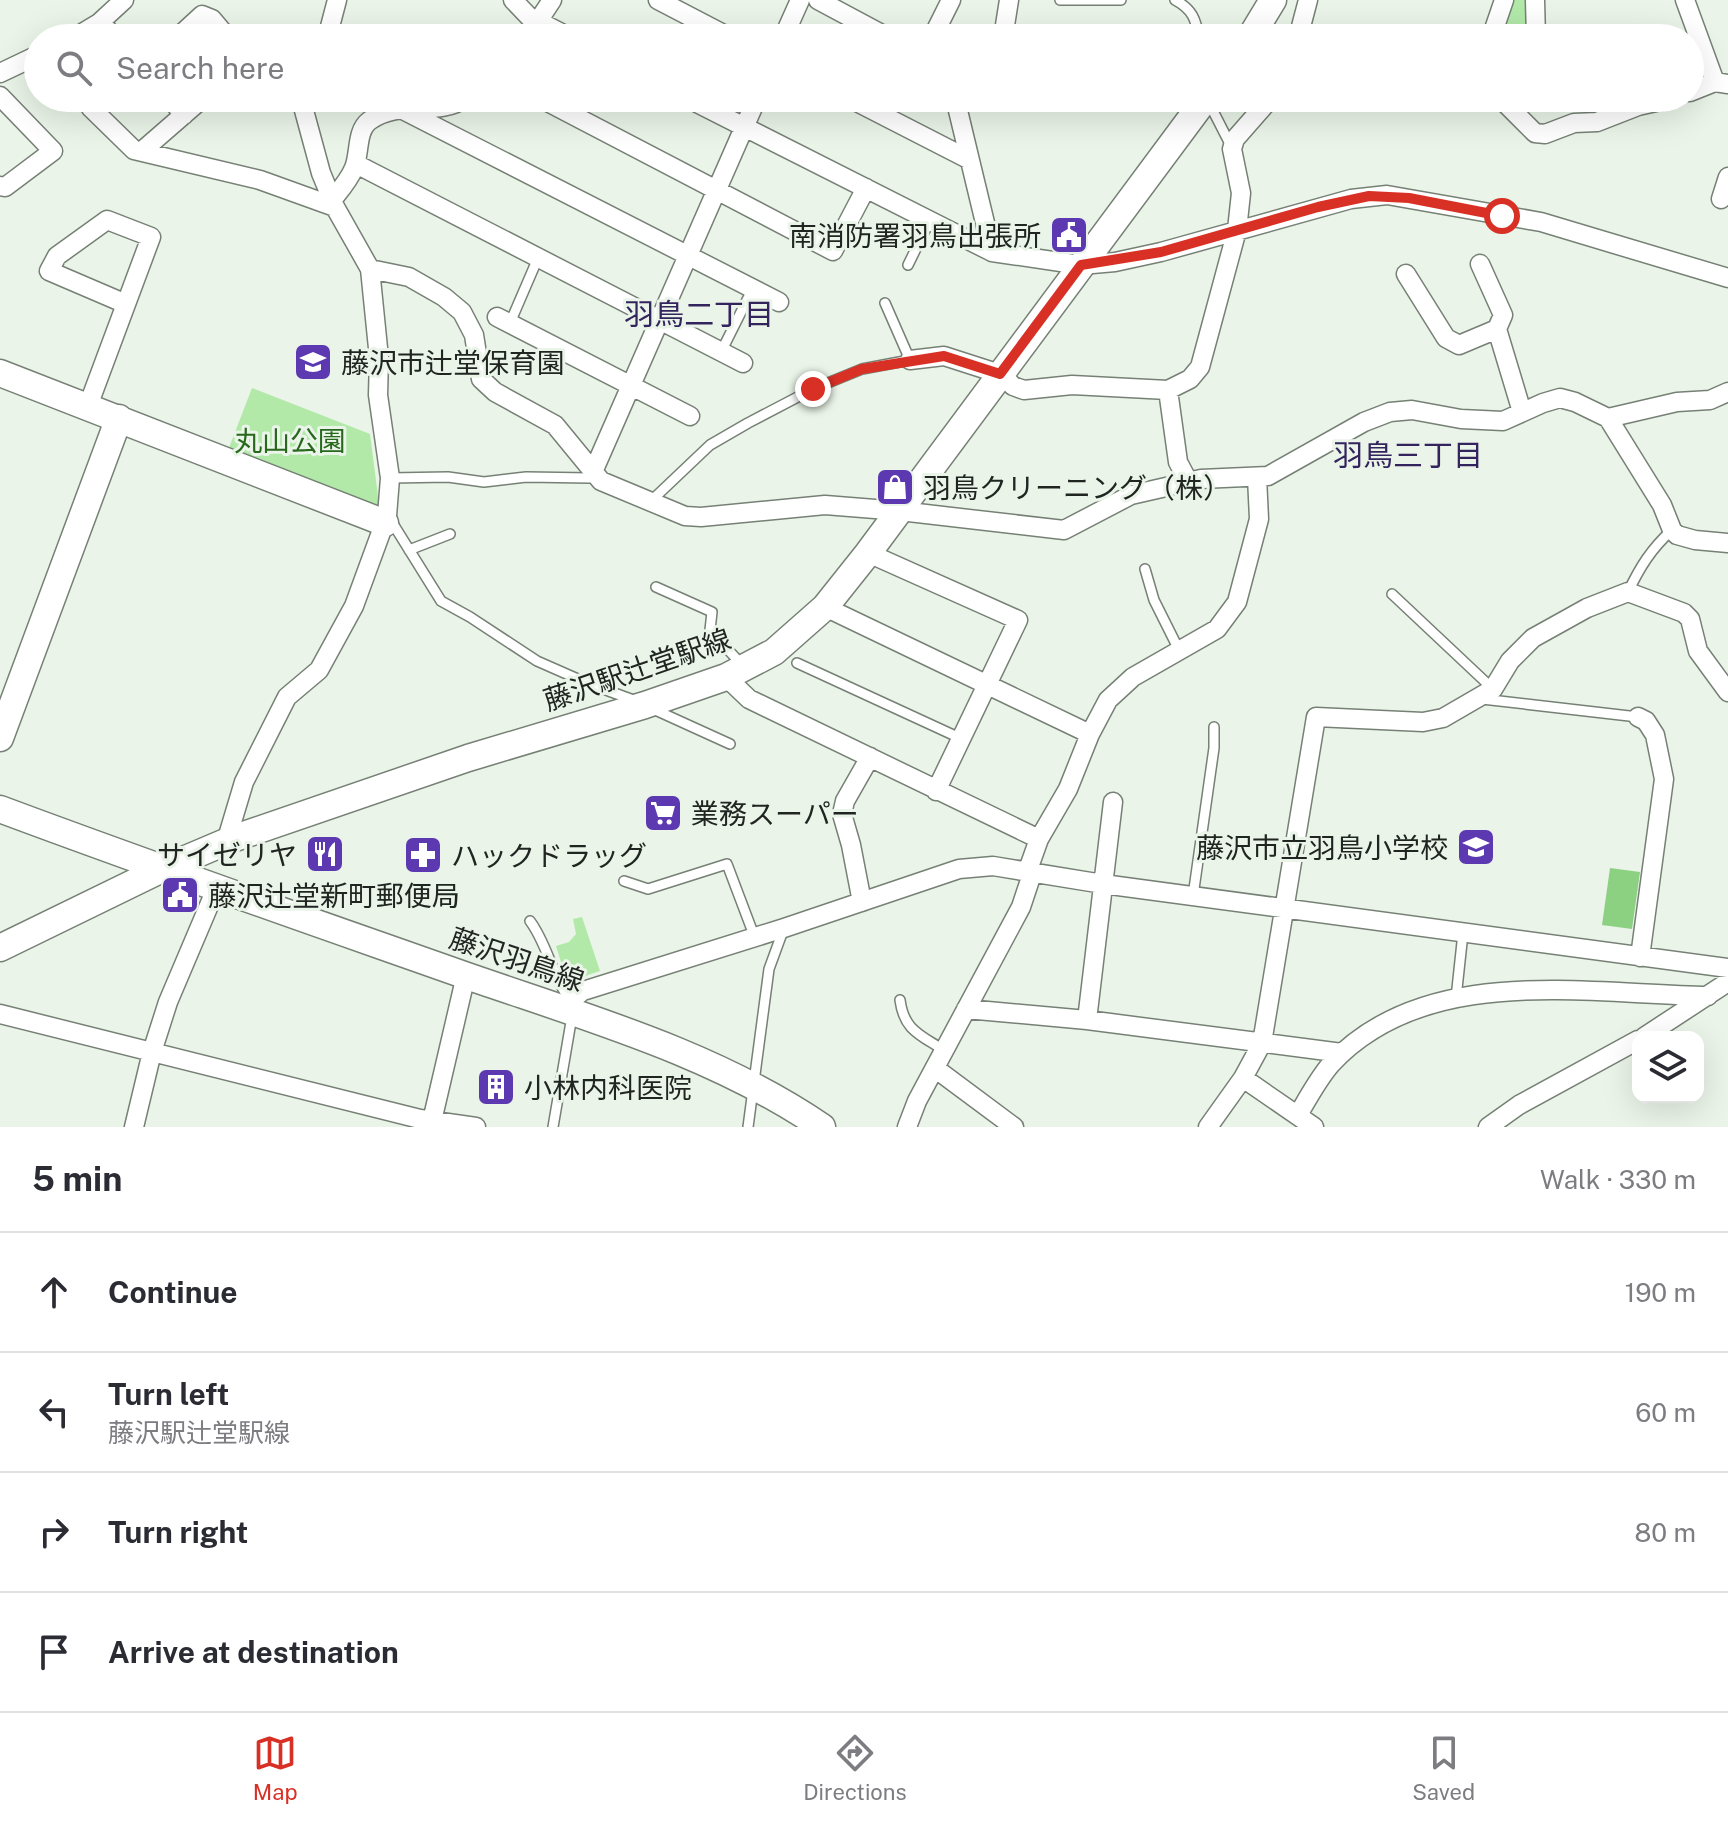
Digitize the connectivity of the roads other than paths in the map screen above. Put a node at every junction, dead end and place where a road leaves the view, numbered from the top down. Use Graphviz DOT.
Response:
graph roads {
  1 [pos="124,0"];
  2 [pos="337,0"];
  3 [pos="513,0"];
  4 [pos="552,0"];
  5 [pos="658,0"];
  6 [pos="800,0"];
  7 [pos="818,0"];
  8 [pos="951,0"];
  9 [pos="1009,0"];
  10 [pos="1060,0"];
  11 [pos="1121,0"];
  12 [pos="1175,0"];
  13 [pos="1273,0"];
  14 [pos="1308,0"];
  15 [pos="1504,0"];
  16 [pos="1535,0"];
  17 [pos="1685,0"];
  18 [pos="99,23"];
  19 [pos="192,24"];
  20 [pos="216,24"];
  21 [pos="331,24"];
  22 [pos="530,24"];
  23 [pos="536,24"];
  24 [pos="704,24"];
  25 [pos="789,24"];
  26 [pos="863,24"];
  27 [pos="939,24"];
  28 [pos="1005,24"];
  29 [pos="1194,24"];
  30 [pos="1258,24"];
  31 [pos="1302,24"];
  32 [pos="1496,24"];
  33 [pos="1536,24"];
  34 [pos="1695,24"];
  35 [pos="1704,44"];
  36 [pos="24,62"];
  37 [pos="0,73"];
  38 [pos="1721,83"];
  39 [pos="0,96"];
  40 [pos="95,112"];
  41 [pos="182,112"];
  42 [pos="187,112"];
  43 [pos="304,112"];
  44 [pos="390,112"];
  45 [pos="407,112"];
  46 [pos="567,112"];
  47 [pos="715,112"];
  48 [pos="751,112"];
  49 [pos="876,112"];
  50 [pos="958,112"];
  51 [pos="1196,112"];
  52 [pos="1214,112"];
  53 [pos="1260,112"];
  54 [pos="1521,112"];
  55 [pos="1623,112"];
  56 [pos="184,115"];
  57 [pos="744,127"];
  58 [pos="1232,149"];
  59 [pos="142,151"];
  60 [pos="968,159"];
  61 [pos="356,164"];
  62 [pos="1728,177"];
  63 [pos="0,186"];
  64 [pos="866,188"];
  65 [pos="717,190"];
  66 [pos="1721,199"];
  67 [pos="334,203"];
  68 [pos="930,220"];
  69 [pos="1237,230"];
  70 [pos="992,252"];
  71 [pos="688,255"];
  72 [pos="538,258"];
  73 [pos="1480,264"];
  74 [pos="908,265"];
  75 [pos="1081,265"];
  76 [pos="370,269"];
  77 [pos="1406,274"];
  78 [pos="1728,278"];
  79 [pos="753,288"];
  80 [pos="779,302"];
  81 [pos="885,303"];
  82 [pos="126,304"];
  83 [pos="504,320"];
  84 [pos="659,321"];
  85 [pos="1497,329"];
  86 [pos="721,352"];
  87 [pos="910,360"];
  88 [pos="743,363"];
  89 [pos="0,373"];
  90 [pos="1000,374"];
  91 [pos="630,386"];
  92 [pos="1168,390"];
  93 [pos="1728,392"];
  94 [pos="88,406"];
  95 [pos="1522,412"];
  96 [pos="690,416"];
  97 [pos="119,418"];
  98 [pos="1608,418"];
  99 [pos="593,472"];
  100 [pos="1257,477"];
  101 [pos="390,478"];
  102 [pos="1189,483"];
  103 [pos="651,501"];
  104 [pos="900,511"];
  105 [pos="386,520"];
  106 [pos="1672,530"];
  107 [pos="450,534"];
  108 [pos="1728,543"];
  109 [pos="409,550"];
  110 [pos="868,553"];
  111 [pos="1145,569"];
  112 [pos="656,587"];
  113 [pos="1628,592"];
  114 [pos="1392,594"];
  115 [pos="825,607"];
  116 [pos="1180,651"];
  117 [pos="797,663"];
  118 [pos="735,673"];
  119 [pos="987,686"];
  120 [pos="1728,692"];
  121 [pos="1486,694"];
  122 [pos="645,705"];
  123 [pos="1638,717"];
  124 [pos="1214,727"];
  125 [pos="1090,734"];
  126 [pos="0,738"];
  127 [pos="962,739"];
  128 [pos="730,744"];
  129 [pos="870,757"];
  130 [pos="936,791"];
  131 [pos="1113,802"];
  132 [pos="0,809"];
  133 [pos="1039,839"];
  134 [pos="226,842"];
  135 [pos="162,869"];
  136 [pos="1032,874"];
  137 [pos="624,881"];
  138 [pos="1103,884"];
  139 [pos="216,889"];
  140 [pos="1193,896"];
  141 [pos="862,902"];
  142 [pos="1285,909"];
  143 [pos="530,921"];
  144 [pos="784,928"];
  145 [pos="1463,933"];
  146 [pos="755,938"];
  147 [pos="0,948"];
  148 [pos="1640,957"];
  149 [pos="1728,968"];
  150 [pos="466,975"];
  151 [pos="1728,982"];
  152 [pos="1708,996"];
  153 [pos="1456,998"];
  154 [pos="900,1000"];
  155 [pos="568,1007"];
  156 [pos="966,1009"];
  157 [pos="0,1014"];
  158 [pos="1087,1020"];
  159 [pos="1653,1031"];
  160 [pos="1262,1043"];
  161 [pos="1632,1043"];
  162 [pos="945,1051"];
  163 [pos="152,1052"];
  164 [pos="1342,1053"];
  165 [pos="936,1069"];
  166 [pos="1243,1078"];
  167 [pos="753,1084"];
  168 [pos="1294,1121"];
  169 [pos="423,1122"];
  170 [pos="134,1127"];
  171 [pos="476,1127"];
  172 [pos="553,1127"];
  173 [pos="748,1127"];
  174 [pos="822,1127"];
  175 [pos="907,1127"];
  176 [pos="1014,1127"];
  177 [pos="1208,1127"];
  178 [pos="1314,1127"];
  179 [pos="1488,1127"];
  1 -- 18 [label="street"];
  2 -- 21 [label="street"];
  3 -- 22 [label="street"];
  4 -- 23 [label="street"];
  5 -- 24 [label="street"];
  6 -- 25 [label="street"];
  7 -- 26 [label="street"];
  8 -- 27 [label="street"];
  9 -- 28 [label="street"];
  10 -- 11 [label="lane"];
  12 -- 29 [label="lane"];
  13 -- 30 [label="street"];
  14 -- 31 [label="street"];
  15 -- 32 [label="street"];
  16 -- 33 [label="street"];
  17 -- 34 [label="street"];
  19 -- 20 [label="street"];
  35 -- 38 [label="street"];
  36 -- 37 [label="street"];
  39 -- 63 [label="street"];
  40 -- 59 [label="street"];
  41 -- 56 [label="street"];
  42 -- 56 [label="street"];
  43 -- 67 [label="street"];
  44 -- 61 [label="street"];
  45 -- 71 [label="street"];
  46 -- 65 [label="street"];
  47 -- 57 [label="street"];
  48 -- 57 [label="street"];
  49 -- 60 [label="street"];
  50 -- 60 [label="street"];
  51 -- 75 [label="street, 藤沢駅辻堂駅線"];
  52 -- 58 [label="lane"];
  53 -- 58 [label="street"];
  54 -- 55 [label="street"];
  56 -- 59 [label="street"];
  57 -- 64 [label="street"];
  57 -- 65 [label="street"];
  58 -- 69 [label="street"];
  59 -- 67 [label="street"];
  60 -- 70 [label="street"];
  61 -- 67 [label="street"];
  61 -- 72 [label="street"];
  62 -- 66 [label="street"];
  64 -- 65 [label="street"];
  64 -- 68 [label="street"];
  65 -- 71 [label="street"];
  67 -- 76 [label="street"];
  68 -- 70 [label="street"];
  68 -- 74 [label="lane"];
  69 -- 75 [label="street"];
  69 -- 78 [label="street"];
  69 -- 92 [label="street"];
  70 -- 75 [label="street"];
  71 -- 79 [label="street"];
  71 -- 84 [label="street"];
  72 -- 83 [label="lane"];
  72 -- 84 [label="street"];
  73 -- 85 [label="street"];
  75 -- 90 [label="street, 藤沢駅辻堂駅線"];
  76 -- 99 [label="street"];
  76 -- 101 [label="street"];
  77 -- 85 [label="street"];
  79 -- 80 [label="street"];
  79 -- 86 [label="lane"];
  81 -- 87 [label="lane"];
  82 -- 82 [label="street"];
  82 -- 94 [label="street"];
  83 -- 91 [label="street"];
  84 -- 86 [label="street"];
  84 -- 91 [label="street"];
  85 -- 95 [label="street"];
  86 -- 88 [label="street"];
  87 -- 90 [label="street"];
  87 -- 103 [label="lane"];
  89 -- 94 [label="street"];
  90 -- 92 [label="street"];
  90 -- 104 [label="street, 藤沢駅辻堂駅線"];
  91 -- 96 [label="street"];
  91 -- 99 [label="street"];
  92 -- 102 [label="street"];
  93 -- 98 [label="street"];
  94 -- 97 [label="street"];
  95 -- 98 [label="street"];
  95 -- 100 [label="street"];
  97 -- 105 [label="street"];
  97 -- 126 [label="street"];
  98 -- 106 [label="street"];
  99 -- 101 [label="lane"];
  99 -- 103 [label="street"];
  100 -- 102 [label="street"];
  100 -- 116 [label="street"];
  101 -- 105 [label="street"];
  102 -- 104 [label="street"];
  103 -- 104 [label="street"];
  104 -- 110 [label="street, 藤沢駅辻堂駅線"];
  105 -- 109 [label="lane"];
  105 -- 134 [label="street"];
  106 -- 108 [label="street"];
  106 -- 113 [label="lane"];
  107 -- 109 [label="lane"];
  109 -- 122 [label="lane"];
  110 -- 115 [label="street, 藤沢駅辻堂駅線"];
  110 -- 119 [label="street"];
  111 -- 116 [label="lane"];
  112 -- 118 [label="lane"];
  113 -- 120 [label="street"];
  113 -- 121 [label="street"];
  114 -- 121 [label="lane"];
  115 -- 118 [label="street, 藤沢駅辻堂駅線"];
  115 -- 119 [label="street"];
  116 -- 125 [label="street"];
  117 -- 127 [label="lane"];
  118 -- 122 [label="street, 藤沢駅辻堂駅線"];
  118 -- 129 [label="street"];
  119 -- 125 [label="street"];
  119 -- 127 [label="street"];
  121 -- 123 [label="lane"];
  121 -- 142 [label="street"];
  122 -- 128 [label="lane"];
  122 -- 134 [label="street, 藤沢駅辻堂駅線"];
  123 -- 148 [label="street"];
  124 -- 140 [label="lane"];
  125 -- 133 [label="street"];
  127 -- 130 [label="street"];
  129 -- 130 [label="street"];
  129 -- 141 [label="street"];
  130 -- 133 [label="street"];
  131 -- 138 [label="street"];
  132 -- 135 [label="street, 藤沢羽鳥線"];
  133 -- 136 [label="street"];
  134 -- 135 [label="street, 藤沢駅辻堂駅線"];
  135 -- 139 [label="street, 藤沢羽鳥線"];
  135 -- 147 [label="street, 藤沢駅辻堂駅線"];
  136 -- 138 [label="street"];
  136 -- 141 [label="street"];
  136 -- 156 [label="street"];
  137 -- 146 [label="lane"];
  138 -- 140 [label="street"];
  138 -- 158 [label="street"];
  139 -- 150 [label="street, 藤沢羽鳥線"];
  139 -- 163 [label="street"];
  140 -- 142 [label="street"];
  141 -- 144 [label="street"];
  142 -- 145 [label="street"];
  142 -- 160 [label="street"];
  143 -- 155 [label="lane"];
  144 -- 146 [label="street"];
  144 -- 167 [label="lane"];
  145 -- 148 [label="street"];
  145 -- 153 [label="lane"];
  146 -- 155 [label="street"];
  148 -- 149 [label="street"];
  150 -- 155 [label="street, 藤沢羽鳥線"];
  150 -- 169 [label="street"];
  151 -- 152 [label="street"];
  152 -- 153 [label="street"];
  152 -- 159 [label="street"];
  153 -- 164 [label="street"];
  154 -- 162 [label="lane"];
  155 -- 167 [label="street, 藤沢羽鳥線"];
  155 -- 172 [label="lane"];
  156 -- 158 [label="street"];
  156 -- 162 [label="street"];
  157 -- 163 [label="street"];
  158 -- 160 [label="street"];
  160 -- 164 [label="street"];
  160 -- 166 [label="street"];
  161 -- 179 [label="street"];
  162 -- 165 [label="street"];
  163 -- 169 [label="street"];
  163 -- 170 [label="street"];
  164 -- 168 [label="street"];
  165 -- 175 [label="street"];
  165 -- 176 [label="street"];
  166 -- 168 [label="street"];
  166 -- 177 [label="street"];
  167 -- 173 [label="lane"];
  167 -- 174 [label="street, 藤沢羽鳥線"];
  168 -- 178 [label="street"];
  169 -- 171 [label="street"];
}
